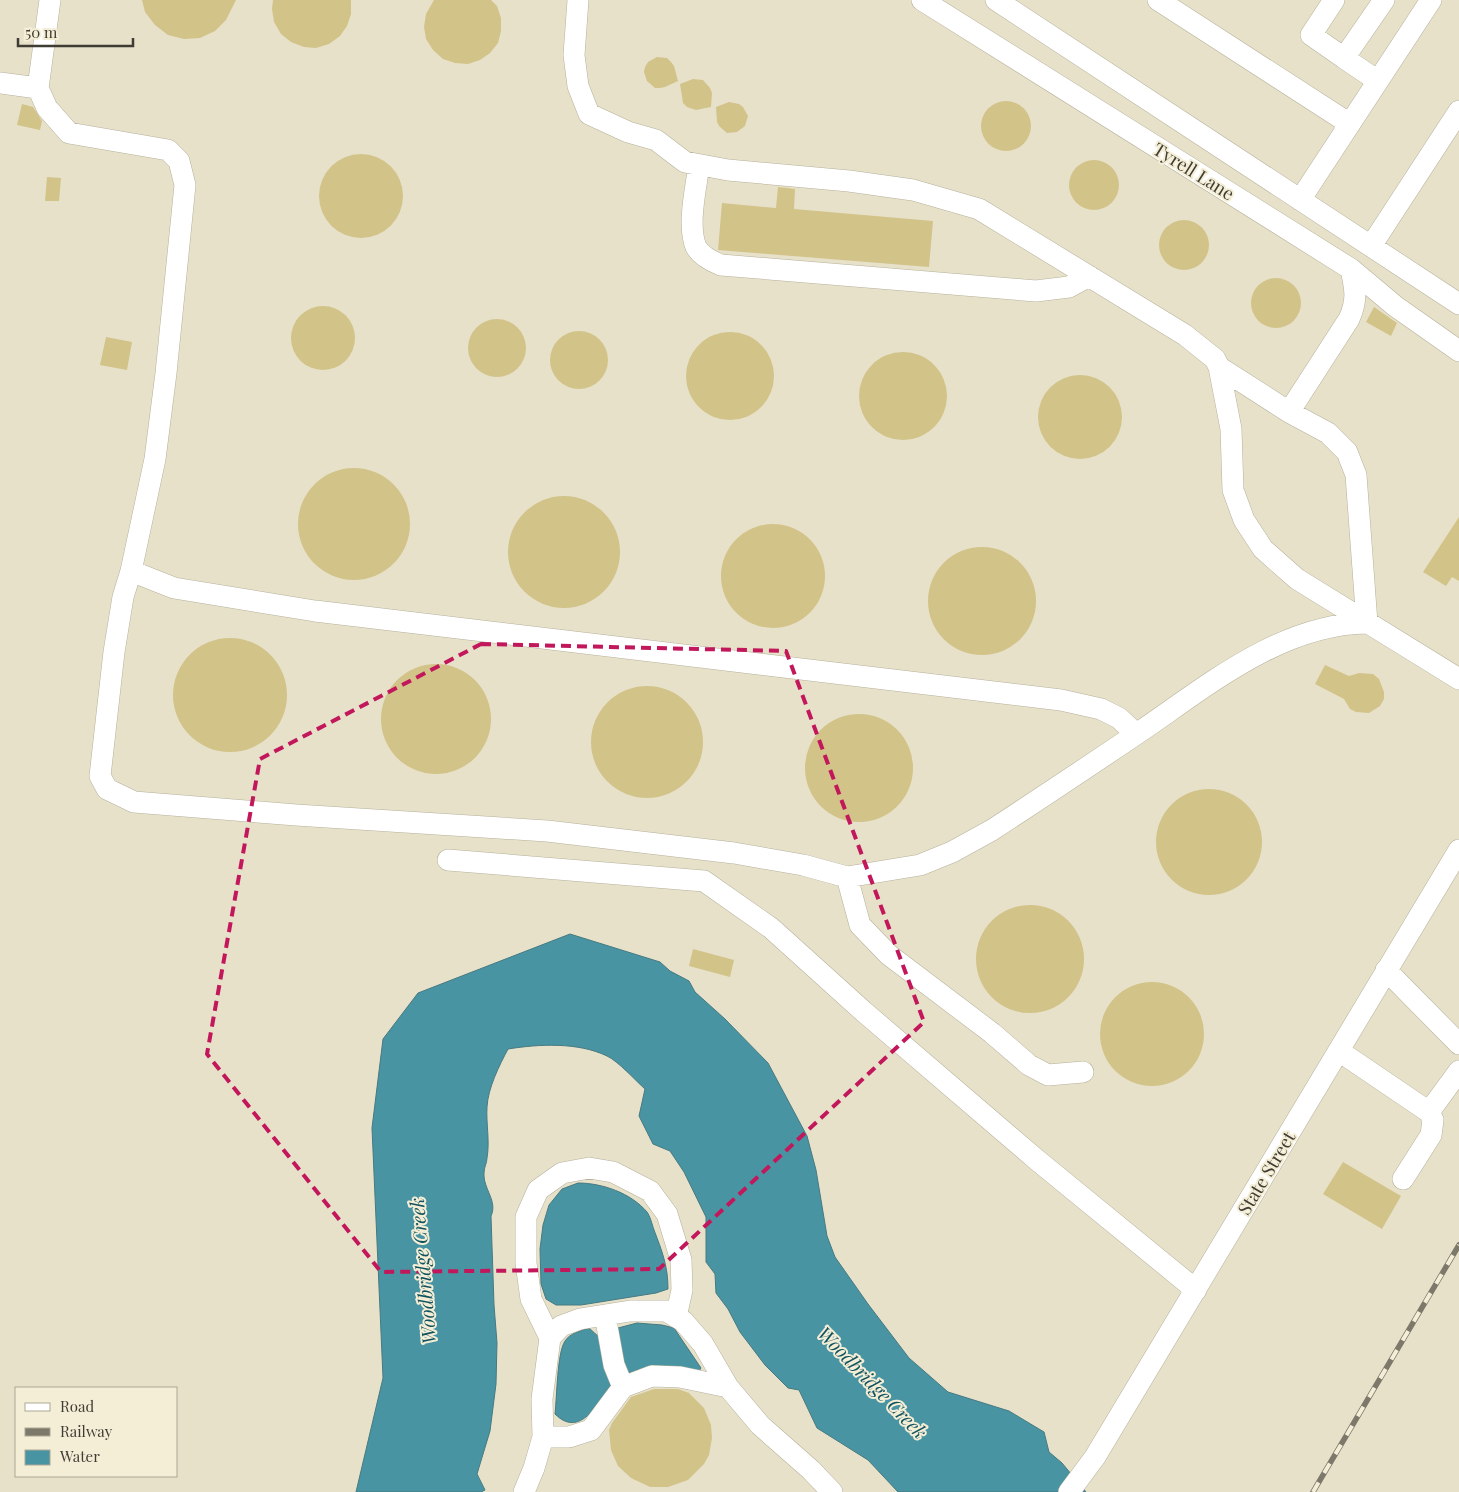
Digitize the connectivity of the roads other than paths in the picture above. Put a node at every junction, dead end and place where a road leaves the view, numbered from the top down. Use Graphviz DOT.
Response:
graph roads {
  1 [pos="50,0"];
  2 [pos="578,0"];
  3 [pos="922,0"];
  4 [pos="996,0"];
  5 [pos="1158,0"];
  6 [pos="1334,0"];
  7 [pos="1384,0"];
  8 [pos="1431,0"];
  9 [pos="1344,58"];
  10 [pos="1378,81"];
  11 [pos="0,83"];
  12 [pos="38,88"];
  13 [pos="1459,111"];
  14 [pos="1350,124"];
  15 [pos="699,165"];
  16 [pos="1300,200"];
  17 [pos="1371,246"];
  18 [pos="1351,269"];
  19 [pos="1089,276"];
  20 [pos="1459,304"];
  21 [pos="1459,351"];
  22 [pos="1219,367"];
  23 [pos="1289,412"];
  24 [pos="131,571"];
  25 [pos="1367,623"];
  26 [pos="1459,680"];
  27 [pos="1136,734"];
  28 [pos="1459,850"];
  29 [pos="448,860"];
  30 [pos="847,876"];
  31 [pos="1386,970"];
  32 [pos="1459,1044"];
  33 [pos="1339,1051"];
  34 [pos="1459,1071"];
  35 [pos="1083,1072"];
  36 [pos="1429,1112"];
  37 [pos="1403,1178"];
  38 [pos="1196,1290"];
  39 [pos="605,1315"];
  40 [pos="676,1318"];
  41 [pos="550,1338"];
  42 [pos="623,1387"];
  43 [pos="728,1387"];
  44 [pos="542,1438"];
  45 [pos="524,1492"];
  46 [pos="832,1492"];
  47 [pos="1069,1492"];
  1 -- 12 [label="street"];
  2 -- 15 [label="street"];
  3 -- 18 [label="street, Tyrell Lane"];
  4 -- 16 [label="street"];
  5 -- 14 [label="street"];
  6 -- 9 [label="street"];
  7 -- 9 [label="street"];
  8 -- 10 [label="street"];
  9 -- 10 [label="street"];
  10 -- 14 [label="street"];
  11 -- 12 [label="street"];
  12 -- 24 [label="street"];
  13 -- 17 [label="street"];
  14 -- 16 [label="street"];
  15 -- 19 [label="street"];
  15 -- 19 [label="street"];
  16 -- 17 [label="street"];
  17 -- 20 [label="street"];
  18 -- 21 [label="street, Tyrell Lane"];
  18 -- 23 [label="street"];
  19 -- 22 [label="street"];
  22 -- 23 [label="street"];
  22 -- 25 [label="street"];
  23 -- 25 [label="street"];
  24 -- 27 [label="street"];
  24 -- 30 [label="street"];
  25 -- 26 [label="street"];
  25 -- 27 [label="street"];
  27 -- 30 [label="street"];
  28 -- 31 [label="street, State Street"];
  29 -- 38 [label="street"];
  30 -- 35 [label="street"];
  31 -- 32 [label="street"];
  31 -- 33 [label="street, State Street"];
  33 -- 36 [label="street"];
  33 -- 38 [label="street, State Street"];
  34 -- 36 [label="street"];
  36 -- 37 [label="street"];
  38 -- 47 [label="street, State Street"];
  39 -- 40 [label="street"];
  39 -- 41 [label="street"];
  39 -- 42 [label="street"];
  40 -- 41 [label="street"];
  40 -- 43 [label="street"];
  41 -- 44 [label="street"];
  42 -- 43 [label="street"];
  42 -- 44 [label="street"];
  43 -- 46 [label="street"];
  44 -- 45 [label="street"];
}
